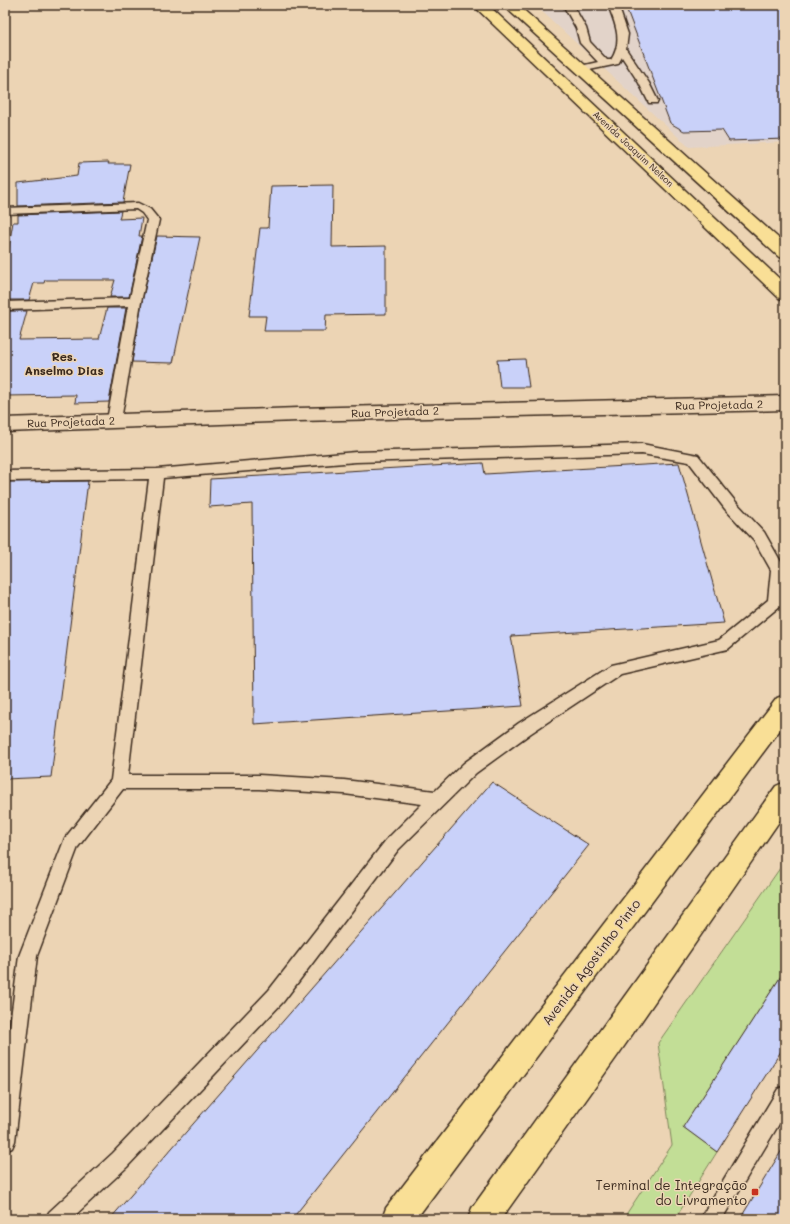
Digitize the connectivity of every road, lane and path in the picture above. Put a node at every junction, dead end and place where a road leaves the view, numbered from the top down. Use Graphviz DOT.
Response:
graph roads {
  1 [pos="480,5"];
  2 [pos="510,5"];
  3 [pos="568,5"];
  4 [pos="614,5"];
  5 [pos="622,50"];
  6 [pos="604,64"];
  7 [pos="580,69"];
  8 [pos="654,101"];
  9 [pos="5,211"];
  10 [pos="785,253"];
  11 [pos="785,294"];
  12 [pos="135,302"];
  13 [pos="5,306"];
  14 [pos="785,403"];
  15 [pos="114,420"];
  16 [pos="5,425"];
  17 [pos="156,474"];
  18 [pos="5,476"];
  19 [pos="785,705"];
  20 [pos="118,782"];
  21 [pos="785,793"];
  22 [pos="438,799"];
  23 [pos="785,1096"];
  24 [pos="5,1141"];
  25 [pos="56,1219"];
  26 [pos="397,1219"];
  27 [pos="483,1219"];
  28 [pos="710,1219"];
  1 -- 11 [label="main road, Avenida Joaquim Nelson"];
  2 -- 7 [label="main road"];
  3 -- 6 [label="lane"];
  4 -- 5 [label="lane"];
  5 -- 6 [label="lane"];
  5 -- 8 [label="lane"];
  6 -- 7 [label="lane"];
  7 -- 10 [label="main road"];
  9 -- 12 [label="lane"];
  12 -- 13 [label="lane"];
  12 -- 15 [label="lane"];
  14 -- 15 [label="street, Rua Projetada 2"];
  15 -- 16 [label="street, Rua Projetada 2"];
  17 -- 18 [label="lane"];
  17 -- 20 [label="lane"];
  17 -- 22 [label="lane"];
  19 -- 26 [label="main road, Avenida Agostinho Pinto"];
  20 -- 22 [label="lane"];
  20 -- 24 [label="lane"];
  21 -- 27 [label="main road"];
  22 -- 25 [label="lane"];
  23 -- 28 [label="lane"];
}
